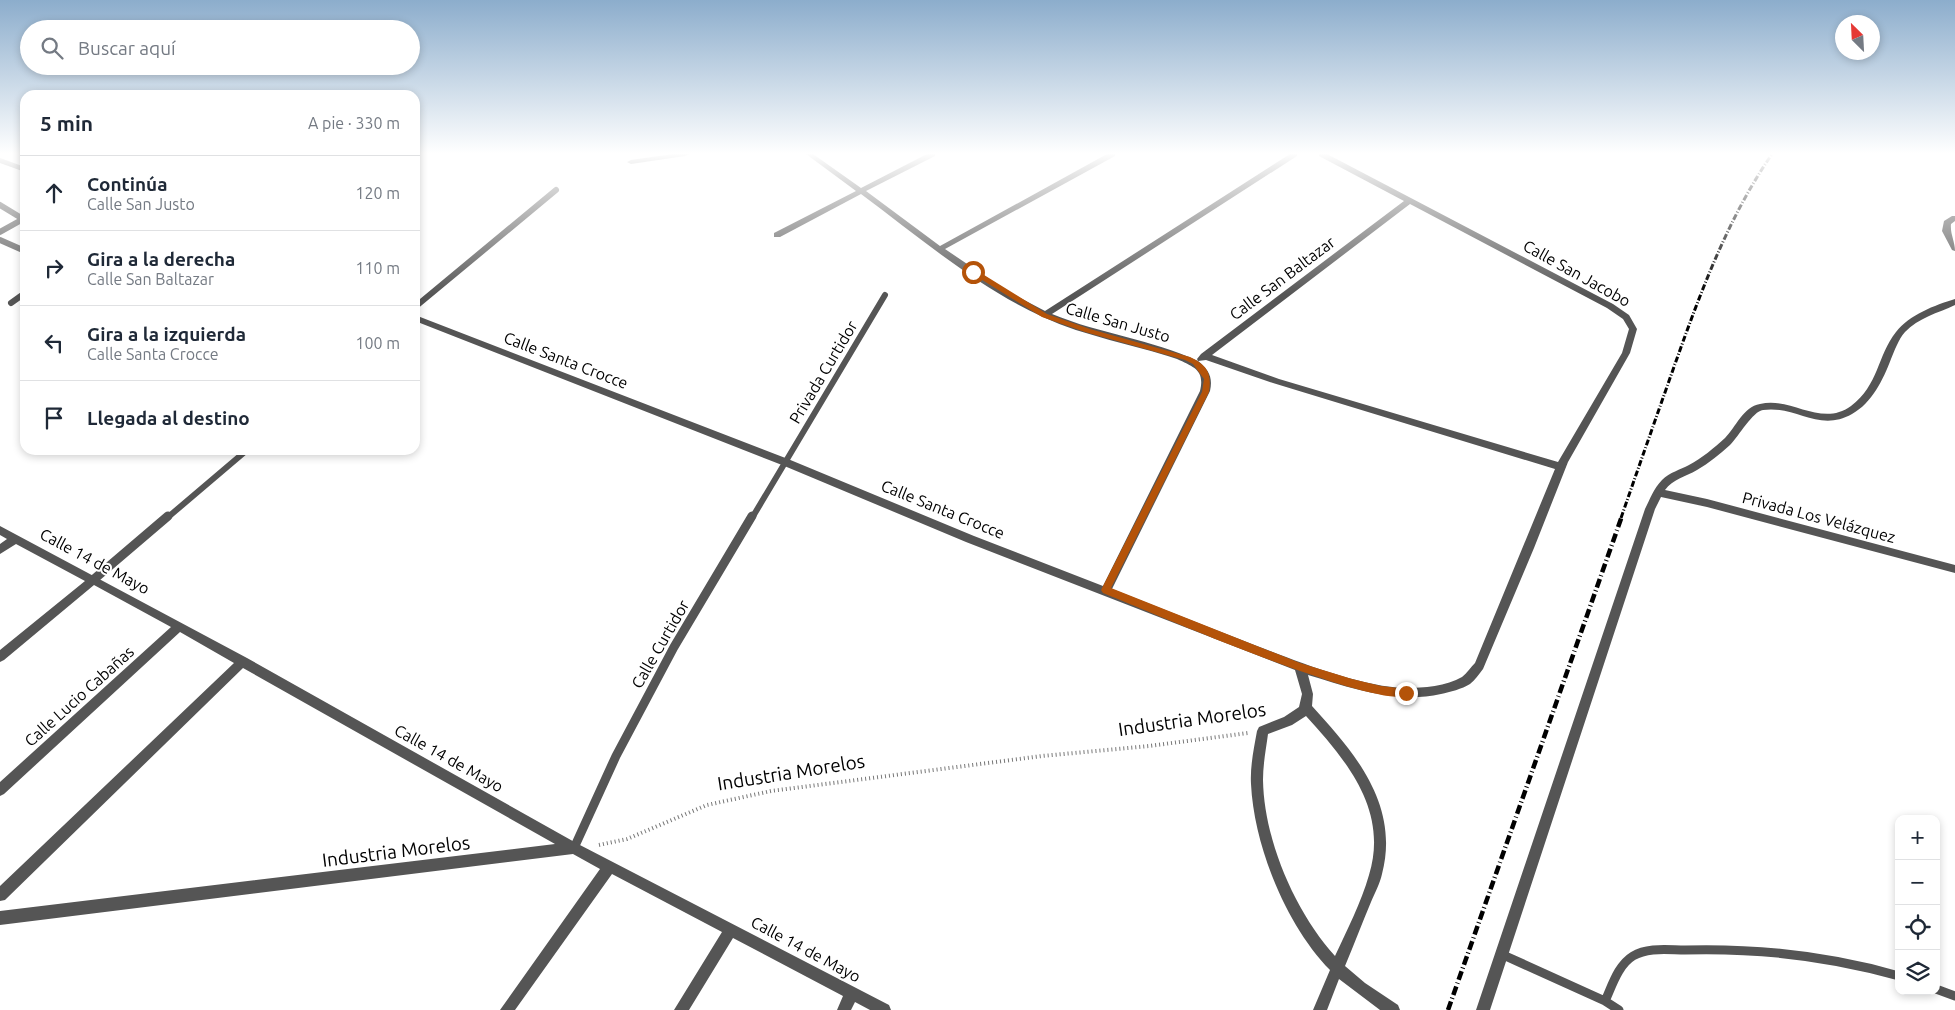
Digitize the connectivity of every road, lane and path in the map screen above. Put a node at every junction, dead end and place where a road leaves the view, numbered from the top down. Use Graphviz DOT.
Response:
graph roads {
  1 [pos="543,201"];
  2 [pos="843,201"];
  3 [pos="874,201"];
  4 [pos="1027,201"];
  5 [pos="1221,201"];
  6 [pos="1409,201"];
  7 [pos="1412,201"];
  8 [pos="0,205"];
  9 [pos="20,216"];
  10 [pos="1955,218"];
  11 [pos="20,220"];
  12 [pos="0,232"];
  13 [pos="777,235"];
  14 [pos="0,240"];
  15 [pos="1955,248"];
  16 [pos="20,249"];
  17 [pos="940,249"];
  18 [pos="884,295"];
  19 [pos="20,297"];
  20 [pos="1955,302"];
  21 [pos="11,303"];
  22 [pos="420,304"];
  23 [pos="1045,315"];
  24 [pos="420,320"];
  25 [pos="1204,356"];
  26 [pos="1196,362"];
  27 [pos="240,455"];
  28 [pos="786,462"];
  29 [pos="1562,467"];
  30 [pos="1659,493"];
  31 [pos="0,530"];
  32 [pos="16,538"];
  33 [pos="0,550"];
  34 [pos="1955,569"];
  35 [pos="93,580"];
  36 [pos="1106,590"];
  37 [pos="179,626"];
  38 [pos="0,657"];
  39 [pos="243,662"];
  40 [pos="1299,667"];
  41 [pos="1306,708"];
  42 [pos="1263,731"];
  43 [pos="0,790"];
  44 [pos="574,848"];
  45 [pos="610,866"];
  46 [pos="0,895"];
  47 [pos="0,918"];
  48 [pos="731,930"];
  49 [pos="1501,954"];
  50 [pos="1339,968"];
  51 [pos="1895,975"];
  52 [pos="1940,990"];
  53 [pos="852,993"];
  54 [pos="1955,996"];
  55 [pos="1605,1001"];
  56 [pos="507,1010"];
  57 [pos="680,1010"];
  58 [pos="844,1010"];
  59 [pos="884,1010"];
  60 [pos="1320,1010"];
  61 [pos="1393,1010"];
  62 [pos="1482,1010"];
  63 [pos="1619,1010"];
  1 -- 22 [label="lane"];
  2 -- 13 [label="street"];
  3 -- 17 [label="street, Calle San Justo"];
  4 -- 17 [label="street"];
  5 -- 23 [label="street"];
  6 -- 25 [label="street, Calle San Baltazar"];
  7 -- 29 [label="street, Calle San Jacobo"];
  8 -- 9 [label="lane"];
  10 -- 15 [label="street"];
  11 -- 12 [label="lane"];
  14 -- 16 [label="lane"];
  17 -- 23 [label="street, Calle San Justo"];
  18 -- 28 [label="lane, Privada Curtidor"];
  19 -- 21 [label="lane"];
  20 -- 30 [label="street"];
  23 -- 26 [label="street, Calle San Justo"];
  24 -- 28 [label="street, Calle Santa Crocce"];
  25 -- 26 [label="street, Calle San Baltazar"];
  25 -- 29 [label="street"];
  26 -- 36 [label="street"];
  27 -- 35 [label="lane"];
  28 -- 36 [label="street, Calle Santa Crocce"];
  28 -- 44 [label="lane, Calle Curtidor"];
  29 -- 40 [label="street, Calle Santa Crocce"];
  30 -- 34 [label="street, Privada Los Velázquez"];
  30 -- 49 [label="street"];
  31 -- 32 [label="street, Calle 14 de Mayo"];
  32 -- 33 [label="street"];
  32 -- 35 [label="street, Calle 14 de Mayo"];
  35 -- 37 [label="street, Calle 14 de Mayo"];
  35 -- 38 [label="street"];
  36 -- 40 [label="street, Calle Santa Crocce"];
  37 -- 39 [label="street, Calle 14 de Mayo"];
  37 -- 43 [label="street, Calle Lucio Cabañas"];
  39 -- 44 [label="street, Calle 14 de Mayo"];
  39 -- 46 [label="street"];
  40 -- 41 [label="street"];
  41 -- 42 [label="street, Industria Morelos"];
  41 -- 50 [label="street"];
  42 -- 44 [label="path, Industria Morelos"];
  42 -- 50 [label="street"];
  44 -- 45 [label="street, Calle 14 de Mayo"];
  44 -- 47 [label="street, Industria Morelos"];
  45 -- 48 [label="street, Calle 14 de Mayo"];
  45 -- 56 [label="street"];
  48 -- 53 [label="street, Calle 14 de Mayo"];
  48 -- 57 [label="street"];
  49 -- 55 [label="lane"];
  49 -- 62 [label="street"];
  50 -- 60 [label="street"];
  50 -- 61 [label="street"];
  51 -- 55 [label="lane"];
  52 -- 54 [label="lane"];
  53 -- 58 [label="street"];
  53 -- 59 [label="street, Calle 14 de Mayo"];
  55 -- 63 [label="lane"];
}
